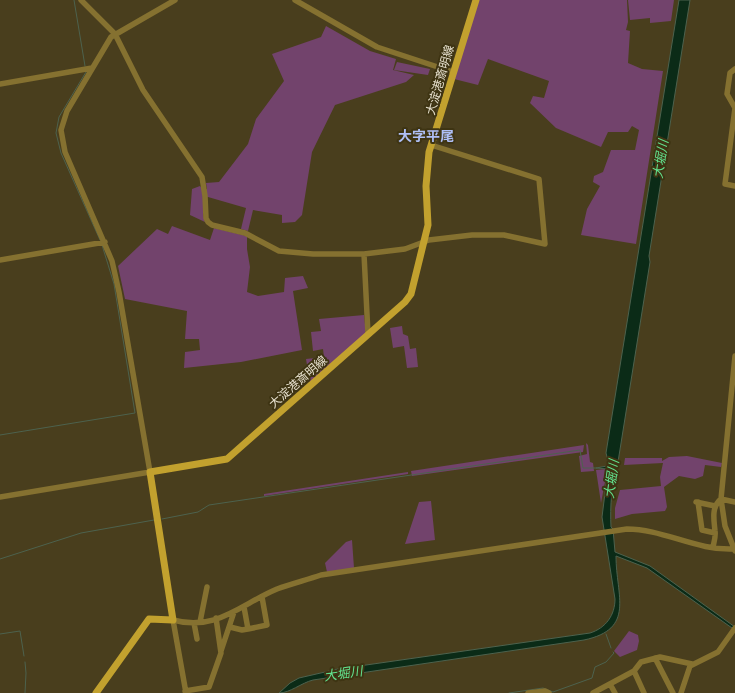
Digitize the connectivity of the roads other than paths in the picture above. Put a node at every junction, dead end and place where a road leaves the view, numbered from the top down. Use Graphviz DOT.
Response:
graph roads {
  1 [pos="81,0"];
  2 [pos="175,0"];
  3 [pos="295,0"];
  4 [pos="476,0"];
  5 [pos="115,34"];
  6 [pos="88,69"];
  7 [pos="735,70"];
  8 [pos="453,72"];
  9 [pos="0,84"];
  10 [pos="431,145"];
  11 [pos="735,186"];
  12 [pos="102,242"];
  13 [pos="424,244"];
  14 [pos="364,254"];
  15 [pos="0,260"];
  16 [pos="368,334"];
  17 [pos="735,356"];
  18 [pos="150,472"];
  19 [pos="0,497"];
  20 [pos="721,498"];
  21 [pos="735,502"];
  22 [pos="715,506"];
  23 [pos="716,532"];
  24 [pos="733,540"];
  25 [pos="713,547"];
  26 [pos="734,550"];
  27 [pos="207,587"];
  28 [pos="262,597"];
  29 [pos="244,607"];
  30 [pos="234,612"];
  31 [pos="216,618"];
  32 [pos="173,620"];
  33 [pos="197,623"];
  34 [pos="230,627"];
  35 [pos="248,629"];
  36 [pos="734,630"];
  37 [pos="196,640"];
  38 [pos="221,653"];
  39 [pos="655,658"];
  40 [pos="692,664"];
  41 [pos="634,671"];
  42 [pos="610,684"];
  43 [pos="186,692"];
  44 [pos="96,693"];
  45 [pos="528,693"];
  46 [pos="549,693"];
  47 [pos="593,693"];
  48 [pos="615,693"];
  49 [pos="644,693"];
  50 [pos="673,693"];
  51 [pos="681,693"];
  1 -- 5 [label="street"];
  2 -- 5 [label="street"];
  3 -- 8 [label="street"];
  4 -- 8 [label="main road, 大淀港斎明線"];
  5 -- 6 [label="street"];
  5 -- 14 [label="street"];
  6 -- 9 [label="street"];
  6 -- 12 [label="street"];
  7 -- 11 [label="street"];
  8 -- 10 [label="main road, 大淀港斎明線"];
  10 -- 13 [label="main road, 大淀港斎明線"];
  10 -- 13 [label="street"];
  12 -- 15 [label="street"];
  12 -- 18 [label="street"];
  13 -- 14 [label="street"];
  13 -- 16 [label="main road, 大淀港斎明線"];
  14 -- 16 [label="street"];
  16 -- 18 [label="main road, 大淀港斎明線"];
  17 -- 20 [label="street"];
  18 -- 19 [label="street"];
  18 -- 32 [label="main road"];
  20 -- 21 [label="street"];
  20 -- 22 [label="street"];
  20 -- 24 [label="street"];
  22 -- 23 [label="street"];
  22 -- 23 [label="street"];
  23 -- 25 [label="street"];
  24 -- 26 [label="street"];
  25 -- 26 [label="street"];
  25 -- 28 [label="street"];
  27 -- 33 [label="street"];
  28 -- 29 [label="street"];
  28 -- 35 [label="street"];
  29 -- 30 [label="street"];
  29 -- 35 [label="street"];
  30 -- 31 [label="street"];
  30 -- 34 [label="street"];
  31 -- 33 [label="street"];
  31 -- 38 [label="street"];
  32 -- 33 [label="street"];
  32 -- 43 [label="street"];
  32 -- 44 [label="main road"];
  33 -- 37 [label="street"];
  34 -- 35 [label="street"];
  34 -- 38 [label="street"];
  36 -- 40 [label="street"];
  38 -- 43 [label="street"];
  39 -- 40 [label="street"];
  39 -- 41 [label="street"];
  39 -- 50 [label="street"];
  40 -- 51 [label="street"];
  41 -- 42 [label="street"];
  41 -- 49 [label="street"];
  42 -- 47 [label="street"];
  42 -- 48 [label="street"];
  45 -- 46 [label="street"];
}
